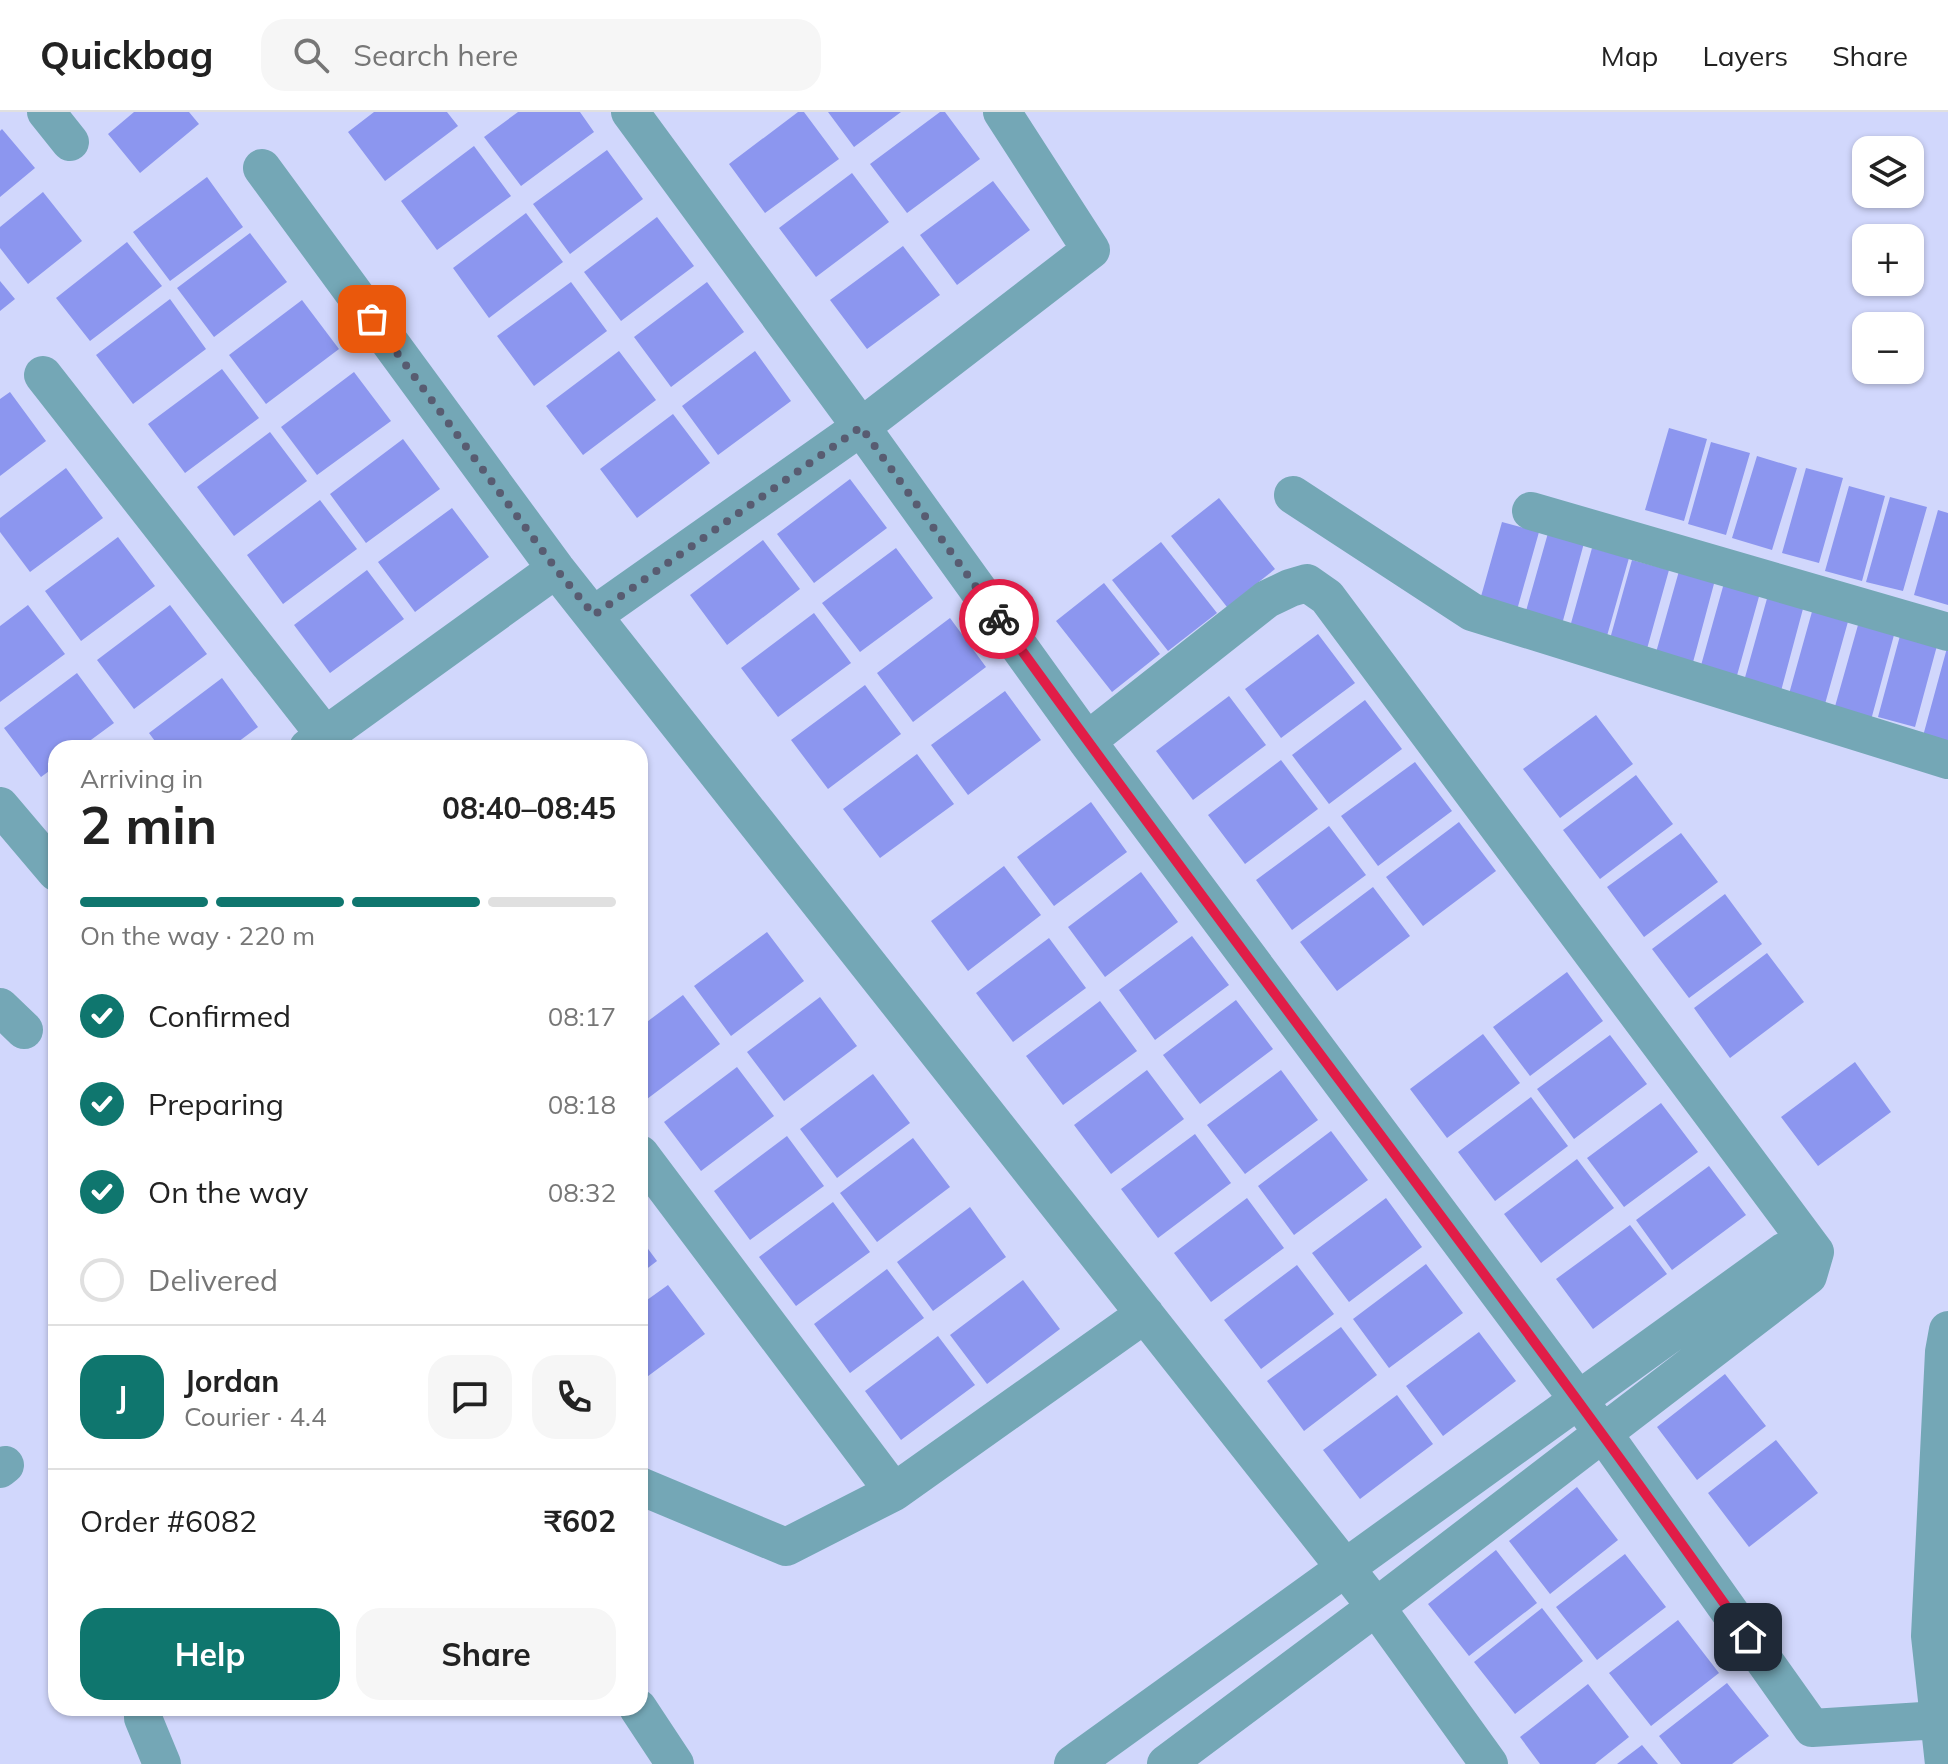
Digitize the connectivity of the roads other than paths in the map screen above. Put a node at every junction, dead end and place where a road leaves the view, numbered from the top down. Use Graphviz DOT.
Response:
graph roads {
  1 [pos="46,112"];
  2 [pos="630,112"];
  3 [pos="1002,112"];
  4 [pos="70,142"];
  5 [pos="262,168"];
  6 [pos="43,375"];
  7 [pos="861,427"];
  8 [pos="1293,495"];
  9 [pos="1531,511"];
  10 [pos="556,569"];
  11 [pos="594,615"];
  12 [pos="1948,632"];
  13 [pos="320,740"];
  14 [pos="328,740"];
  15 [pos="1087,741"];
  16 [pos="1948,760"];
  17 [pos="0,806"];
  18 [pos="48,863"];
  19 [pos="648,1165"];
  20 [pos="1815,1252"];
  21 [pos="1145,1314"];
  22 [pos="1948,1330"];
  23 [pos="1578,1400"];
  24 [pos="1603,1433"];
  25 [pos="648,1489"];
  26 [pos="894,1492"];
  27 [pos="1345,1568"];
  28 [pos="1376,1607"];
  29 [pos="1939,1635"];
  30 [pos="143,1716"];
  31 [pos="643,1716"];
  32 [pos="1939,1720"];
  33 [pos="162,1764"];
  34 [pos="675,1764"];
  35 [pos="1073,1764"];
  36 [pos="1166,1764"];
  37 [pos="1489,1764"];
  38 [pos="1944,1764"];
  1 -- 4 [label="street"];
  2 -- 7 [label="street"];
  3 -- 7 [label="street"];
  5 -- 10 [label="street"];
  6 -- 13 [label="street"];
  7 -- 11 [label="street"];
  7 -- 15 [label="street"];
  8 -- 16 [label="street"];
  9 -- 12 [label="street"];
  10 -- 11 [label="street"];
  10 -- 14 [label="street"];
  11 -- 21 [label="street"];
  15 -- 20 [label="street"];
  15 -- 23 [label="street"];
  17 -- 18 [label="street"];
  19 -- 26 [label="street"];
  20 -- 23 [label="street"];
  20 -- 24 [label="street"];
  21 -- 26 [label="street"];
  21 -- 27 [label="street"];
  22 -- 29 [label="street"];
  23 -- 24 [label="street"];
  23 -- 27 [label="street"];
  24 -- 28 [label="street"];
  24 -- 32 [label="street"];
  25 -- 26 [label="street"];
  27 -- 28 [label="street"];
  27 -- 35 [label="street"];
  28 -- 36 [label="street"];
  28 -- 37 [label="street"];
  29 -- 32 [label="street"];
  30 -- 33 [label="street"];
  31 -- 34 [label="street"];
  32 -- 38 [label="street"];
}
